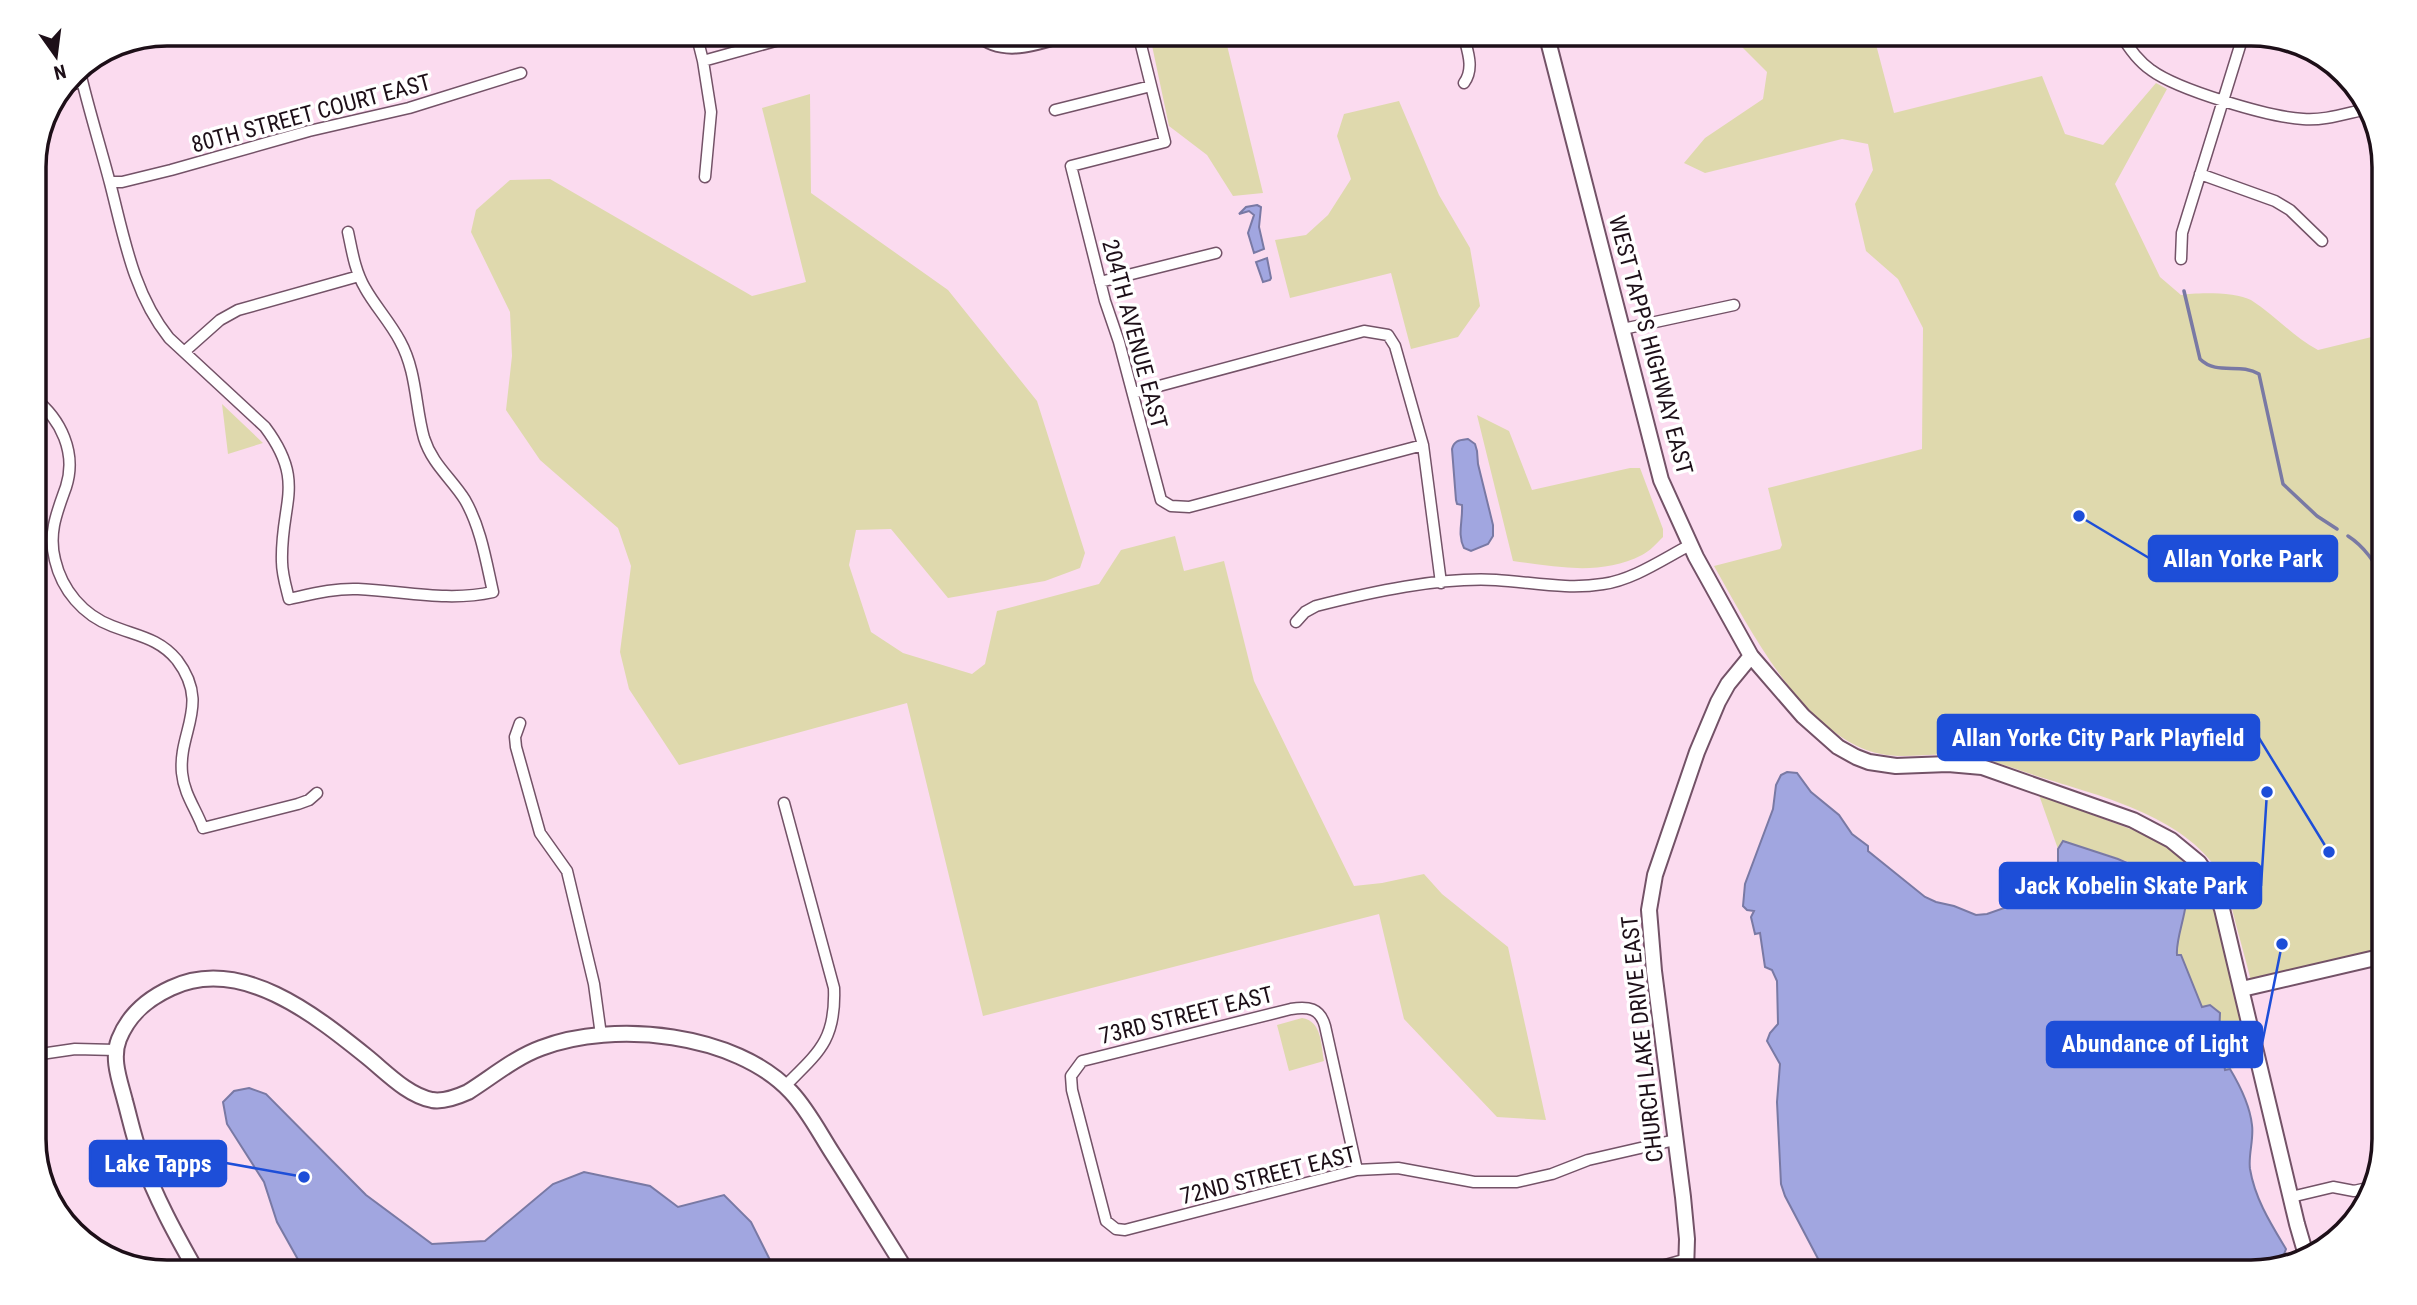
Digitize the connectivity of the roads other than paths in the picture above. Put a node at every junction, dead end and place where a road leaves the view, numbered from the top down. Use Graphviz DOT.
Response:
graph roads {
  1 [pos="699,46"];
  2 [pos="757,46"];
  3 [pos="1141,46"];
  4 [pos="1466,46"];
  5 [pos="1549,46"];
  6 [pos="2129,46"];
  7 [pos="2240,46"];
  8 [pos="703,61"];
  9 [pos="521,73"];
  10 [pos="1464,83"];
  11 [pos="1151,86"];
  12 [pos="85,91"];
  13 [pos="2223,100"];
  14 [pos="1055,110"];
  15 [pos="2358,111"];
  16 [pos="2200,174"];
  17 [pos="705,177"];
  18 [pos="110,182"];
  19 [pos="348,232"];
  20 [pos="2322,241"];
  21 [pos="1216,253"];
  22 [pos="2181,259"];
  23 [pos="359,276"];
  24 [pos="1100,282"];
  25 [pos="1734,305"];
  26 [pos="1623,329"];
  27 [pos="184,352"];
  28 [pos="1133,393"];
  29 [pos="46,409"];
  30 [pos="1423,445"];
  31 [pos="1690,545"];
  32 [pos="1441,583"];
  33 [pos="1296,622"];
  34 [pos="1751,656"];
  35 [pos="520,723"];
  36 [pos="317,793"];
  37 [pos="784,803"];
  38 [pos="2372,959"];
  39 [pos="2242,989"];
  40 [pos="601,1035"];
  41 [pos="116,1050"];
  42 [pos="46,1053"];
  43 [pos="785,1086"];
  44 [pos="1675,1140"];
  45 [pos="1357,1170"];
  46 [pos="2360,1190"];
  47 [pos="2291,1197"];
  48 [pos="1116,1229"];
  49 [pos="2304,1247"];
  50 [pos="191,1260"];
  51 [pos="899,1260"];
  52 [pos="1686,1260"];
  1 -- 8 [label="street"];
  2 -- 8 [label="street"];
  3 -- 11 [label="street"];
  4 -- 10 [label="street"];
  5 -- 26 [label="street, WEST TAPPS HIGHWAY EAST"];
  6 -- 13 [label="street"];
  7 -- 13 [label="street"];
  8 -- 17 [label="street"];
  9 -- 18 [label="street, 80TH STREET COURT EAST"];
  11 -- 14 [label="street"];
  11 -- 24 [label="street, 204TH AVENUE EAST"];
  12 -- 18 [label="street"];
  13 -- 15 [label="street"];
  13 -- 16 [label="street"];
  16 -- 20 [label="street"];
  16 -- 22 [label="street"];
  18 -- 27 [label="street"];
  19 -- 23 [label="street"];
  21 -- 24 [label="street"];
  23 -- 27 [label="street"];
  23 -- 27 [label="street"];
  24 -- 28 [label="street, 204TH AVENUE EAST"];
  25 -- 26 [label="street"];
  26 -- 31 [label="street, WEST TAPPS HIGHWAY EAST"];
  28 -- 30 [label="street"];
  28 -- 30 [label="street, 204TH AVENUE EAST"];
  29 -- 36 [label="street"];
  30 -- 32 [label="street"];
  31 -- 32 [label="street"];
  31 -- 34 [label="street, WEST TAPPS HIGHWAY EAST"];
  32 -- 33 [label="street"];
  34 -- 39 [label="street, WEST TAPPS HIGHWAY EAST"];
  34 -- 44 [label="street, CHURCH LAKE DRIVE EAST"];
  35 -- 40 [label="street"];
  37 -- 43 [label="street"];
  38 -- 39 [label="street"];
  39 -- 47 [label="street, WEST TAPPS HIGHWAY EAST"];
  40 -- 41 [label="street"];
  40 -- 43 [label="street"];
  41 -- 42 [label="street"];
  41 -- 50 [label="street"];
  43 -- 51 [label="street"];
  44 -- 45 [label="street, 72ND STREET EAST"];
  44 -- 52 [label="street, CHURCH LAKE DRIVE EAST"];
  45 -- 48 [label="street, 72ND STREET EAST"];
  45 -- 48 [label="street, 73RD STREET EAST"];
  46 -- 47 [label="street"];
  47 -- 49 [label="street, WEST TAPPS HIGHWAY EAST"];
}
